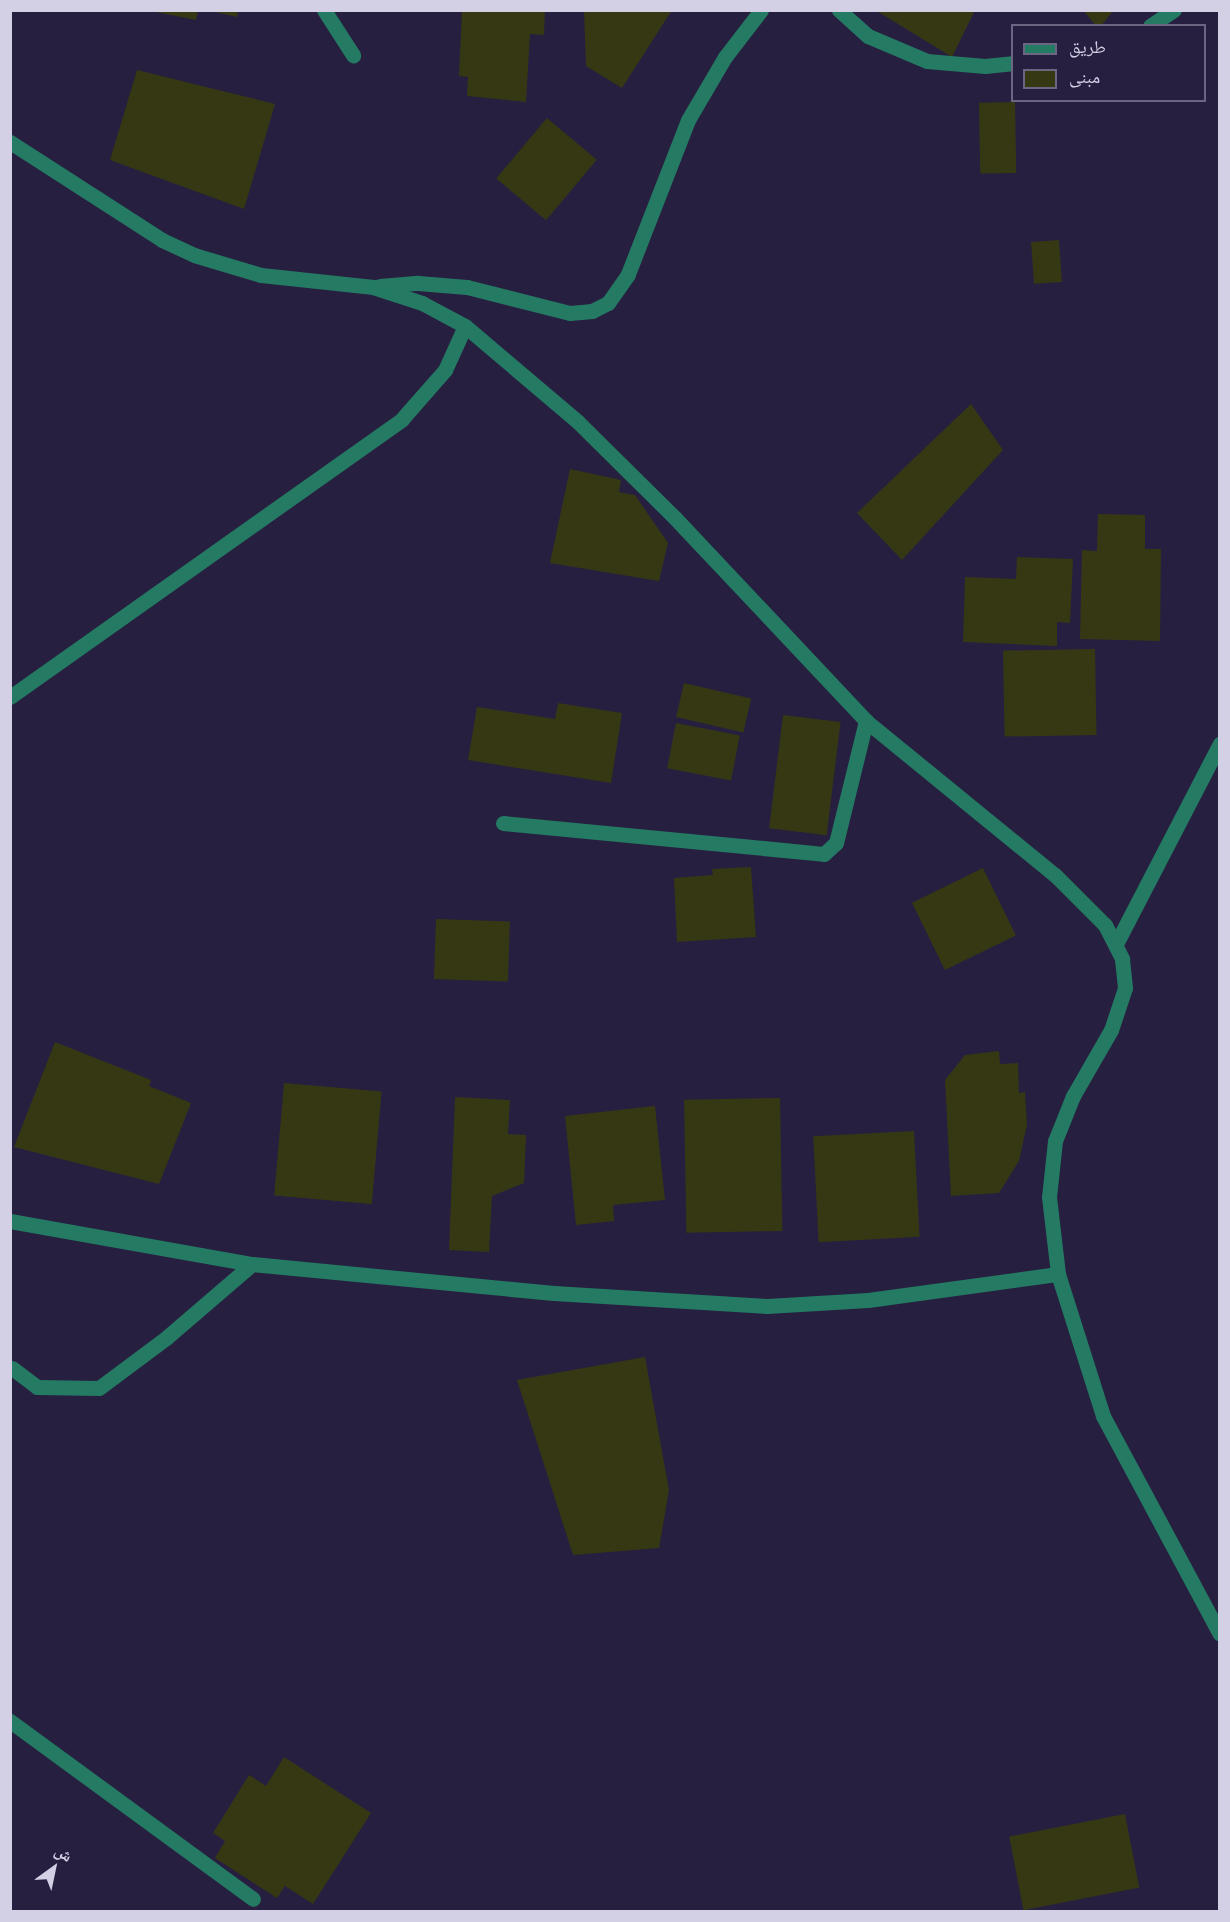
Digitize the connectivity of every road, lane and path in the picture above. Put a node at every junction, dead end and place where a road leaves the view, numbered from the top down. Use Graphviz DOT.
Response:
graph roads {
  1 [pos="324,10"];
  2 [pos="742,10"];
  3 [pos="839,10"];
  4 [pos="1174,10"];
  5 [pos="758,16"];
  6 [pos="1153,24"];
  7 [pos="353,55"];
  8 [pos="1011,63"];
  9 [pos="10,142"];
  10 [pos="374,286"];
  11 [pos="465,326"];
  12 [pos="10,697"];
  13 [pos="866,721"];
  14 [pos="1220,743"];
  15 [pos="503,823"];
  16 [pos="1116,944"];
  17 [pos="10,1221"];
  18 [pos="252,1264"];
  19 [pos="1058,1274"];
  20 [pos="12,1368"];
  21 [pos="1220,1634"];
  22 [pos="10,1721"];
  23 [pos="253,1899"];
  1 -- 7 [label="street"];
  2 -- 5 [label="street"];
  3 -- 8 [label="street"];
  4 -- 6 [label="street"];
  5 -- 10 [label="street"];
  9 -- 10 [label="street"];
  10 -- 11 [label="street"];
  11 -- 12 [label="street"];
  11 -- 13 [label="street"];
  13 -- 15 [label="street"];
  13 -- 16 [label="street"];
  14 -- 16 [label="street"];
  16 -- 19 [label="street"];
  17 -- 18 [label="street"];
  18 -- 19 [label="street"];
  18 -- 20 [label="street"];
  19 -- 21 [label="street"];
  22 -- 23 [label="street"];
}
